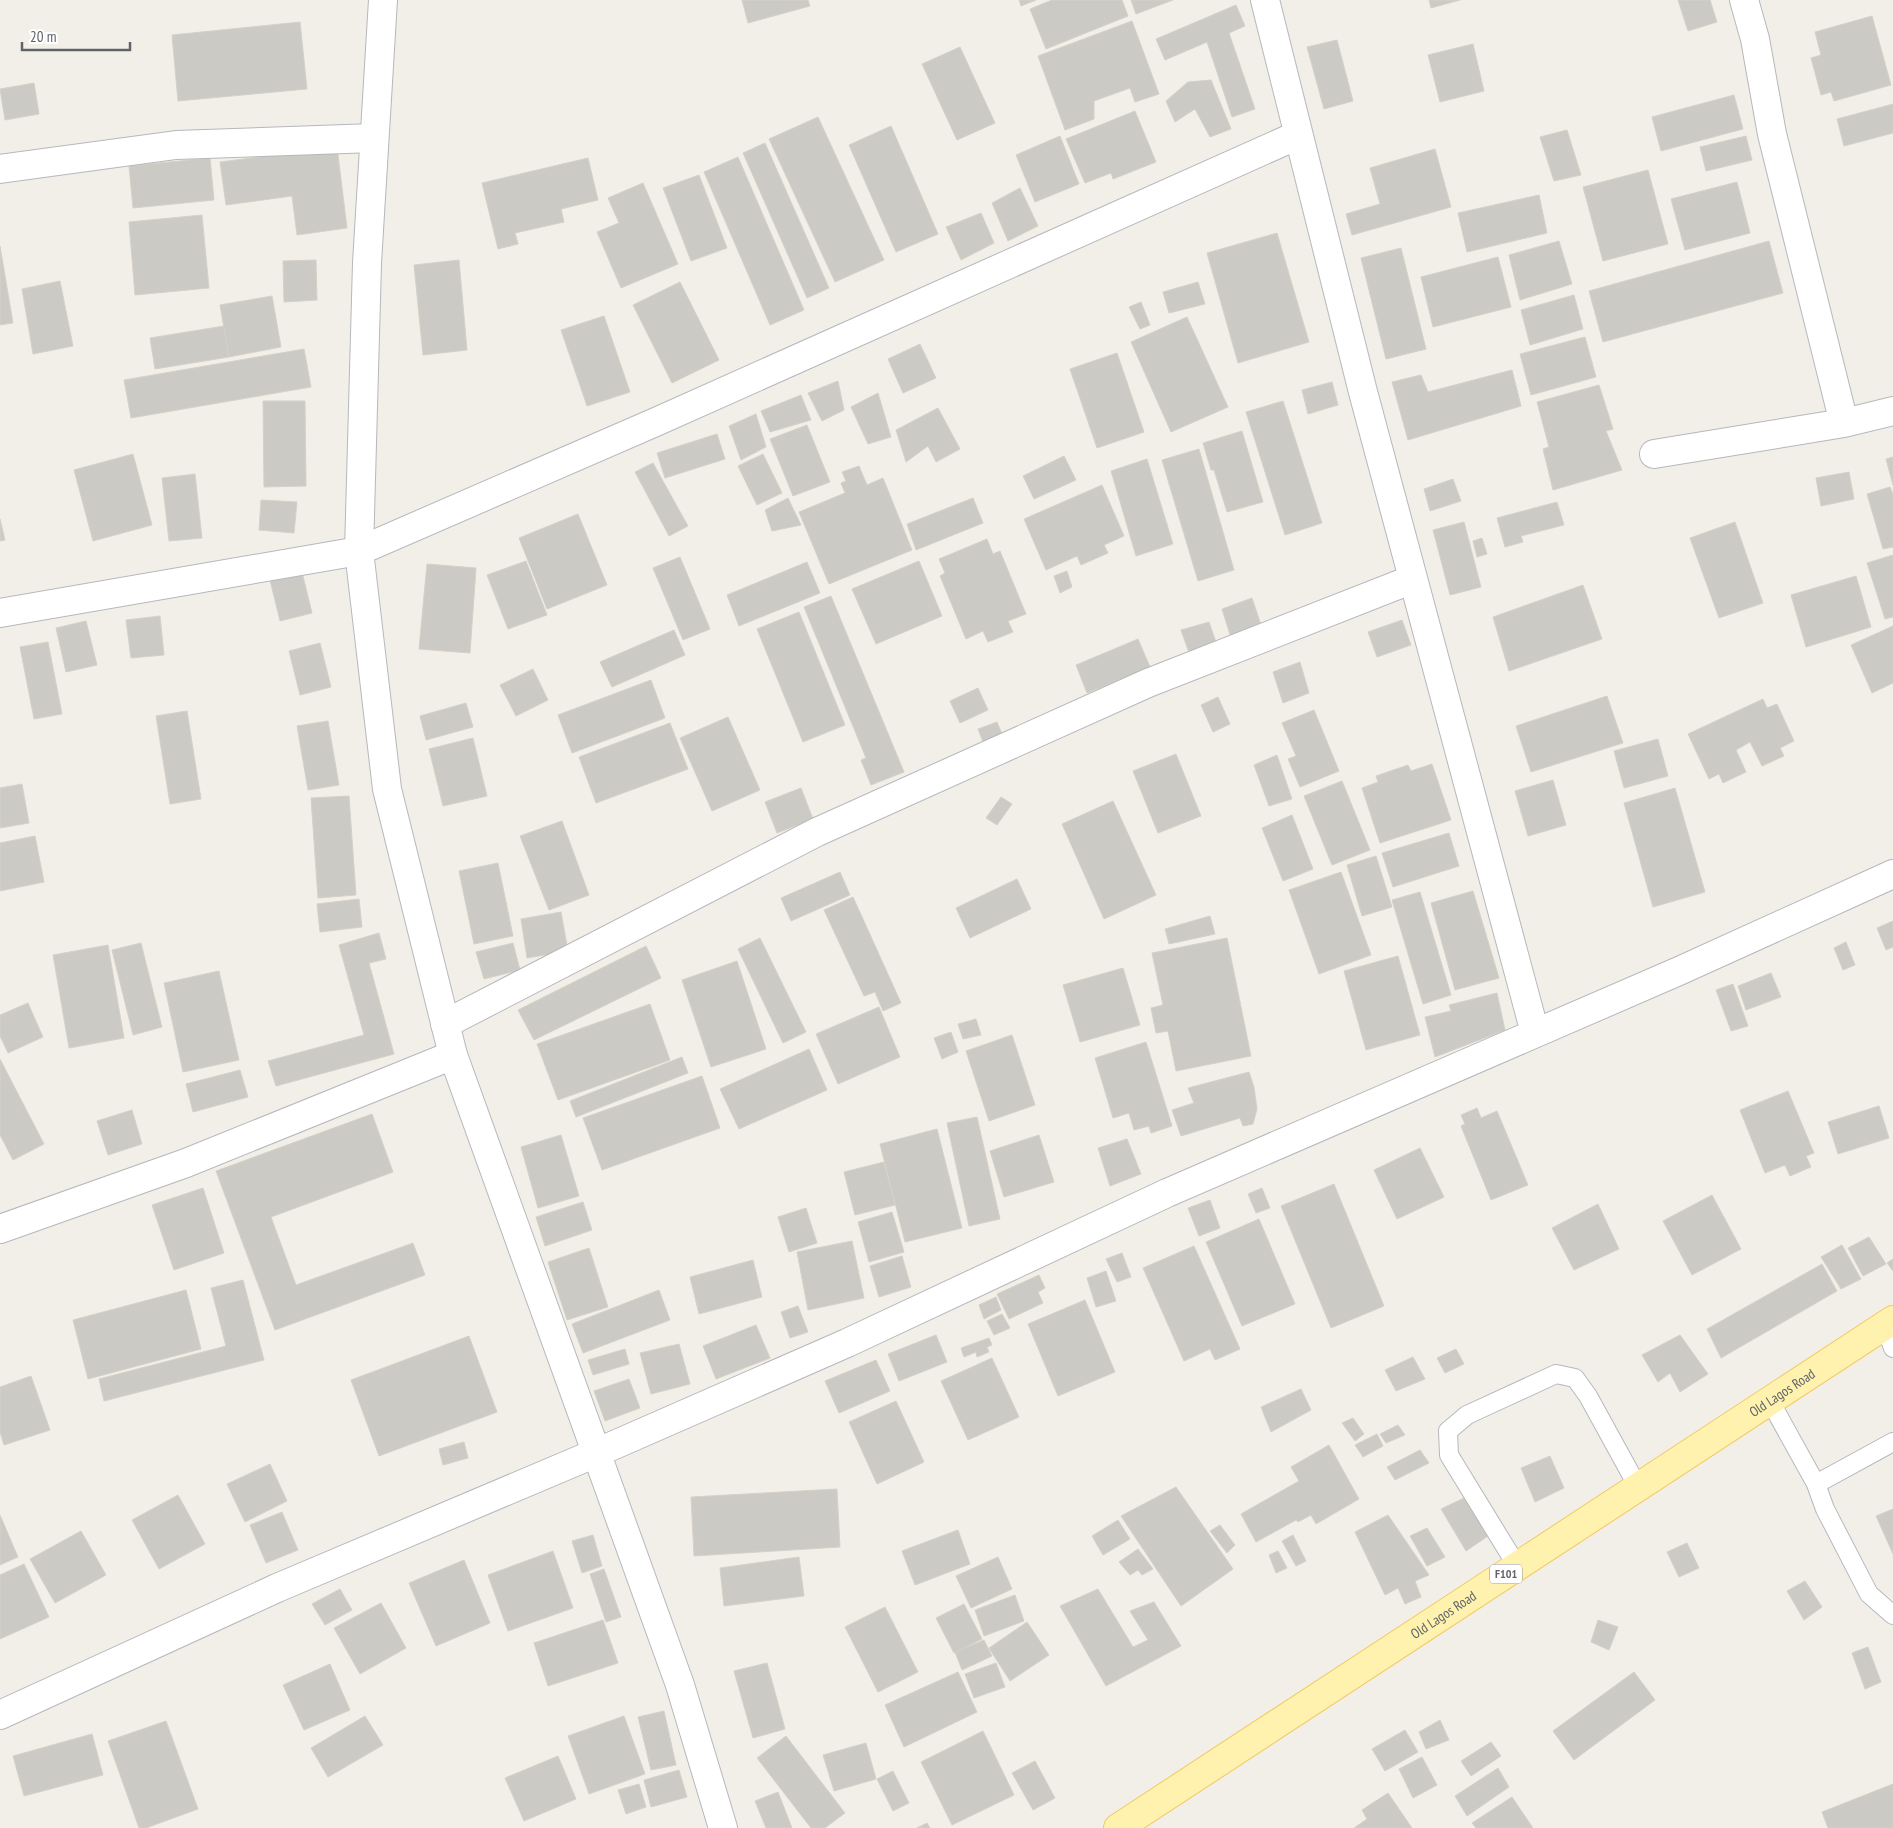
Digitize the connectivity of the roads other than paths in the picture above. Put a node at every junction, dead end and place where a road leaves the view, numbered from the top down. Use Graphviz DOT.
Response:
graph roads {
  1 [pos="383,0"];
  2 [pos="1265,0"];
  3 [pos="1744,0"];
  4 [pos="1298,135"];
  5 [pos="374,138"];
  6 [pos="0,169"];
  7 [pos="1893,411"];
  8 [pos="1844,423"];
  9 [pos="1654,454"];
  10 [pos="359,551"];
  11 [pos="1413,579"];
  12 [pos="0,614"];
  13 [pos="1893,874"];
  14 [pos="445,1024"];
  15 [pos="1535,1034"];
  16 [pos="453,1055"];
  17 [pos="0,1229"];
  18 [pos="1890,1331"];
  19 [pos="1770,1401"];
  20 [pos="1893,1442"];
  21 [pos="596,1453"];
  22 [pos="1816,1484"];
  23 [pos="1638,1487"];
  24 [pos="1517,1566"];
  25 [pos="1893,1616"];
  26 [pos="0,1715"];
  27 [pos="723,1828"];
  28 [pos="1118,1828"];
  1 -- 5 [label="street"];
  2 -- 4 [label="street"];
  3 -- 8 [label="street"];
  4 -- 10 [label="street"];
  4 -- 11 [label="street"];
  5 -- 6 [label="street"];
  5 -- 10 [label="street"];
  7 -- 8 [label="street"];
  8 -- 9 [label="street"];
  10 -- 12 [label="street"];
  10 -- 14 [label="street"];
  11 -- 14 [label="street"];
  11 -- 15 [label="street"];
  13 -- 15 [label="street"];
  14 -- 16 [label="street"];
  15 -- 21 [label="street"];
  16 -- 17 [label="street"];
  16 -- 21 [label="street"];
  18 -- 19 [label="main road, Old Lagos Road / F101"];
  19 -- 22 [label="lane"];
  19 -- 23 [label="main road, Old Lagos Road / F101"];
  20 -- 22 [label="lane"];
  21 -- 26 [label="street"];
  21 -- 27 [label="street"];
  22 -- 25 [label="lane"];
  23 -- 24 [label="main road, Old Lagos Road / F101"];
  23 -- 24 [label="lane"];
  24 -- 28 [label="main road, Old Lagos Road / F101"];
}
